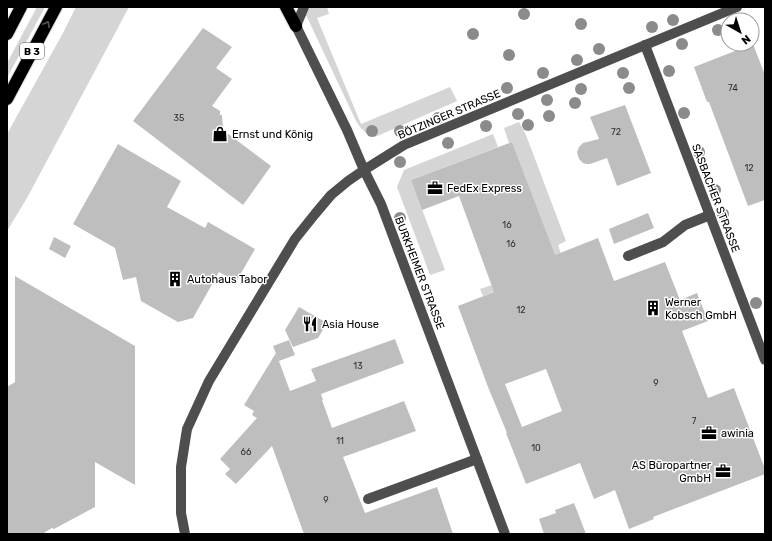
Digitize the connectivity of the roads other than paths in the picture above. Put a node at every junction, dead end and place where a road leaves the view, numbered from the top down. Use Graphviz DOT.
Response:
graph roads {
  1 [pos="21,7"];
  2 [pos="56,7"];
  3 [pos="286,7"];
  4 [pos="304,7"];
  5 [pos="737,7"];
  6 [pos="296,26"];
  7 [pos="7,34"];
  8 [pos="645,45"];
  9 [pos="7,99"];
  10 [pos="364,170"];
  11 [pos="710,214"];
  12 [pos="628,256"];
  13 [pos="765,360"];
  14 [pos="477,459"];
  15 [pos="368,499"];
  16 [pos="185,534"];
  17 [pos="505,534"];
  1 -- 7 [label="highway, B 3"];
  9 -- 2 [label="highway, B 3, one-way"];
  3 -- 6 [label="highway"];
  4 -- 6 [label="street"];
  5 -- 8 [label="street, BÖTZINGER STRASSE"];
  6 -- 10 [label="street, BURKHEIMER STRASSE"];
  8 -- 10 [label="street, BÖTZINGER STRASSE"];
  8 -- 11 [label="street, SASBACHER STRASSE"];
  10 -- 14 [label="street, BURKHEIMER STRASSE"];
  10 -- 16 [label="street, BÖTZINGER STRASSE"];
  11 -- 12 [label="street"];
  11 -- 13 [label="street, SASBACHER STRASSE"];
  14 -- 15 [label="street"];
  14 -- 17 [label="street, BURKHEIMER STRASSE"];
}
